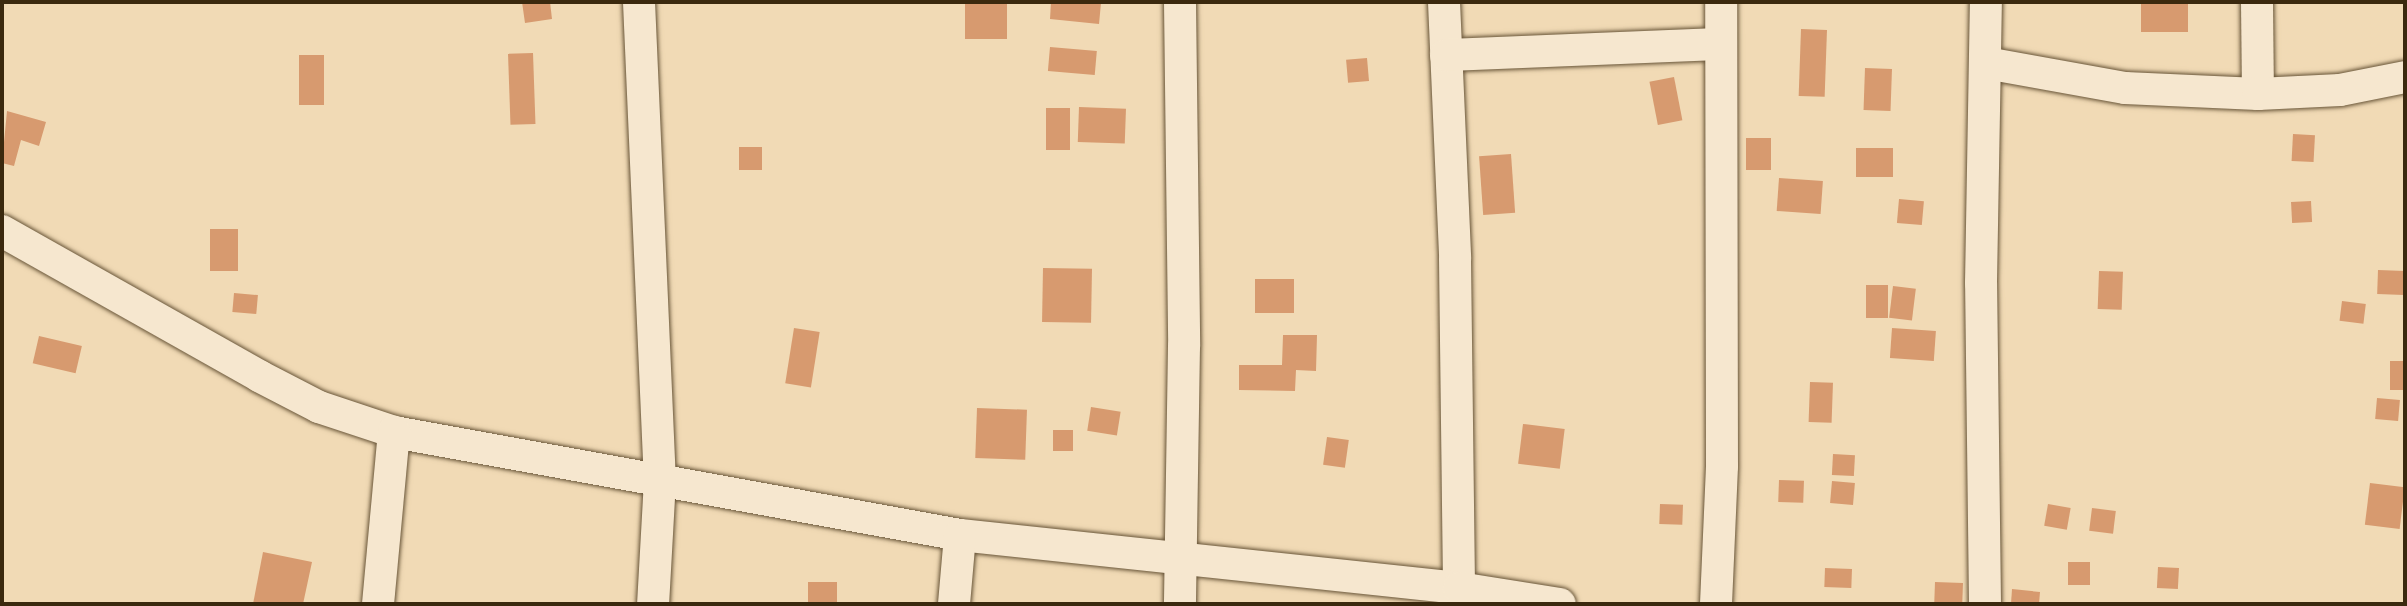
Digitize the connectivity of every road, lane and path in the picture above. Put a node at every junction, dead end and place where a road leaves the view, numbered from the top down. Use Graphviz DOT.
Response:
graph roads {
  1 [pos="639,2"];
  2 [pos="1180,2"];
  3 [pos="1444,2"];
  4 [pos="1721,2"];
  5 [pos="1986,2"];
  6 [pos="2257,2"];
  7 [pos="1721,44"];
  8 [pos="1446,55"];
  9 [pos="1986,63"];
  10 [pos="2405,77"];
  11 [pos="2258,94"];
  12 [pos="2,231"];
  13 [pos="394,432"];
  14 [pos="660,480"];
  15 [pos="960,535"];
  16 [pos="1181,559"];
  17 [pos="1459,596"];
  18 [pos="378,604"];
  19 [pos="653,604"];
  20 [pos="954,604"];
  21 [pos="1180,604"];
  22 [pos="1560,604"];
  23 [pos="1716,604"];
  24 [pos="1985,604"];
  1 -- 14 [label="street"];
  2 -- 16 [label="street"];
  3 -- 8 [label="street"];
  4 -- 7 [label="street"];
  5 -- 9 [label="street"];
  6 -- 11 [label="street"];
  7 -- 8 [label="street"];
  7 -- 23 [label="street"];
  8 -- 17 [label="street"];
  9 -- 11 [label="street"];
  9 -- 24 [label="street"];
  10 -- 11 [label="street"];
  12 -- 13 [label="street"];
  13 -- 14 [label="street"];
  13 -- 18 [label="street"];
  14 -- 15 [label="street"];
  14 -- 19 [label="street"];
  15 -- 16 [label="street"];
  15 -- 20 [label="street"];
  16 -- 17 [label="street"];
  16 -- 21 [label="street"];
  17 -- 22 [label="street"];
}
